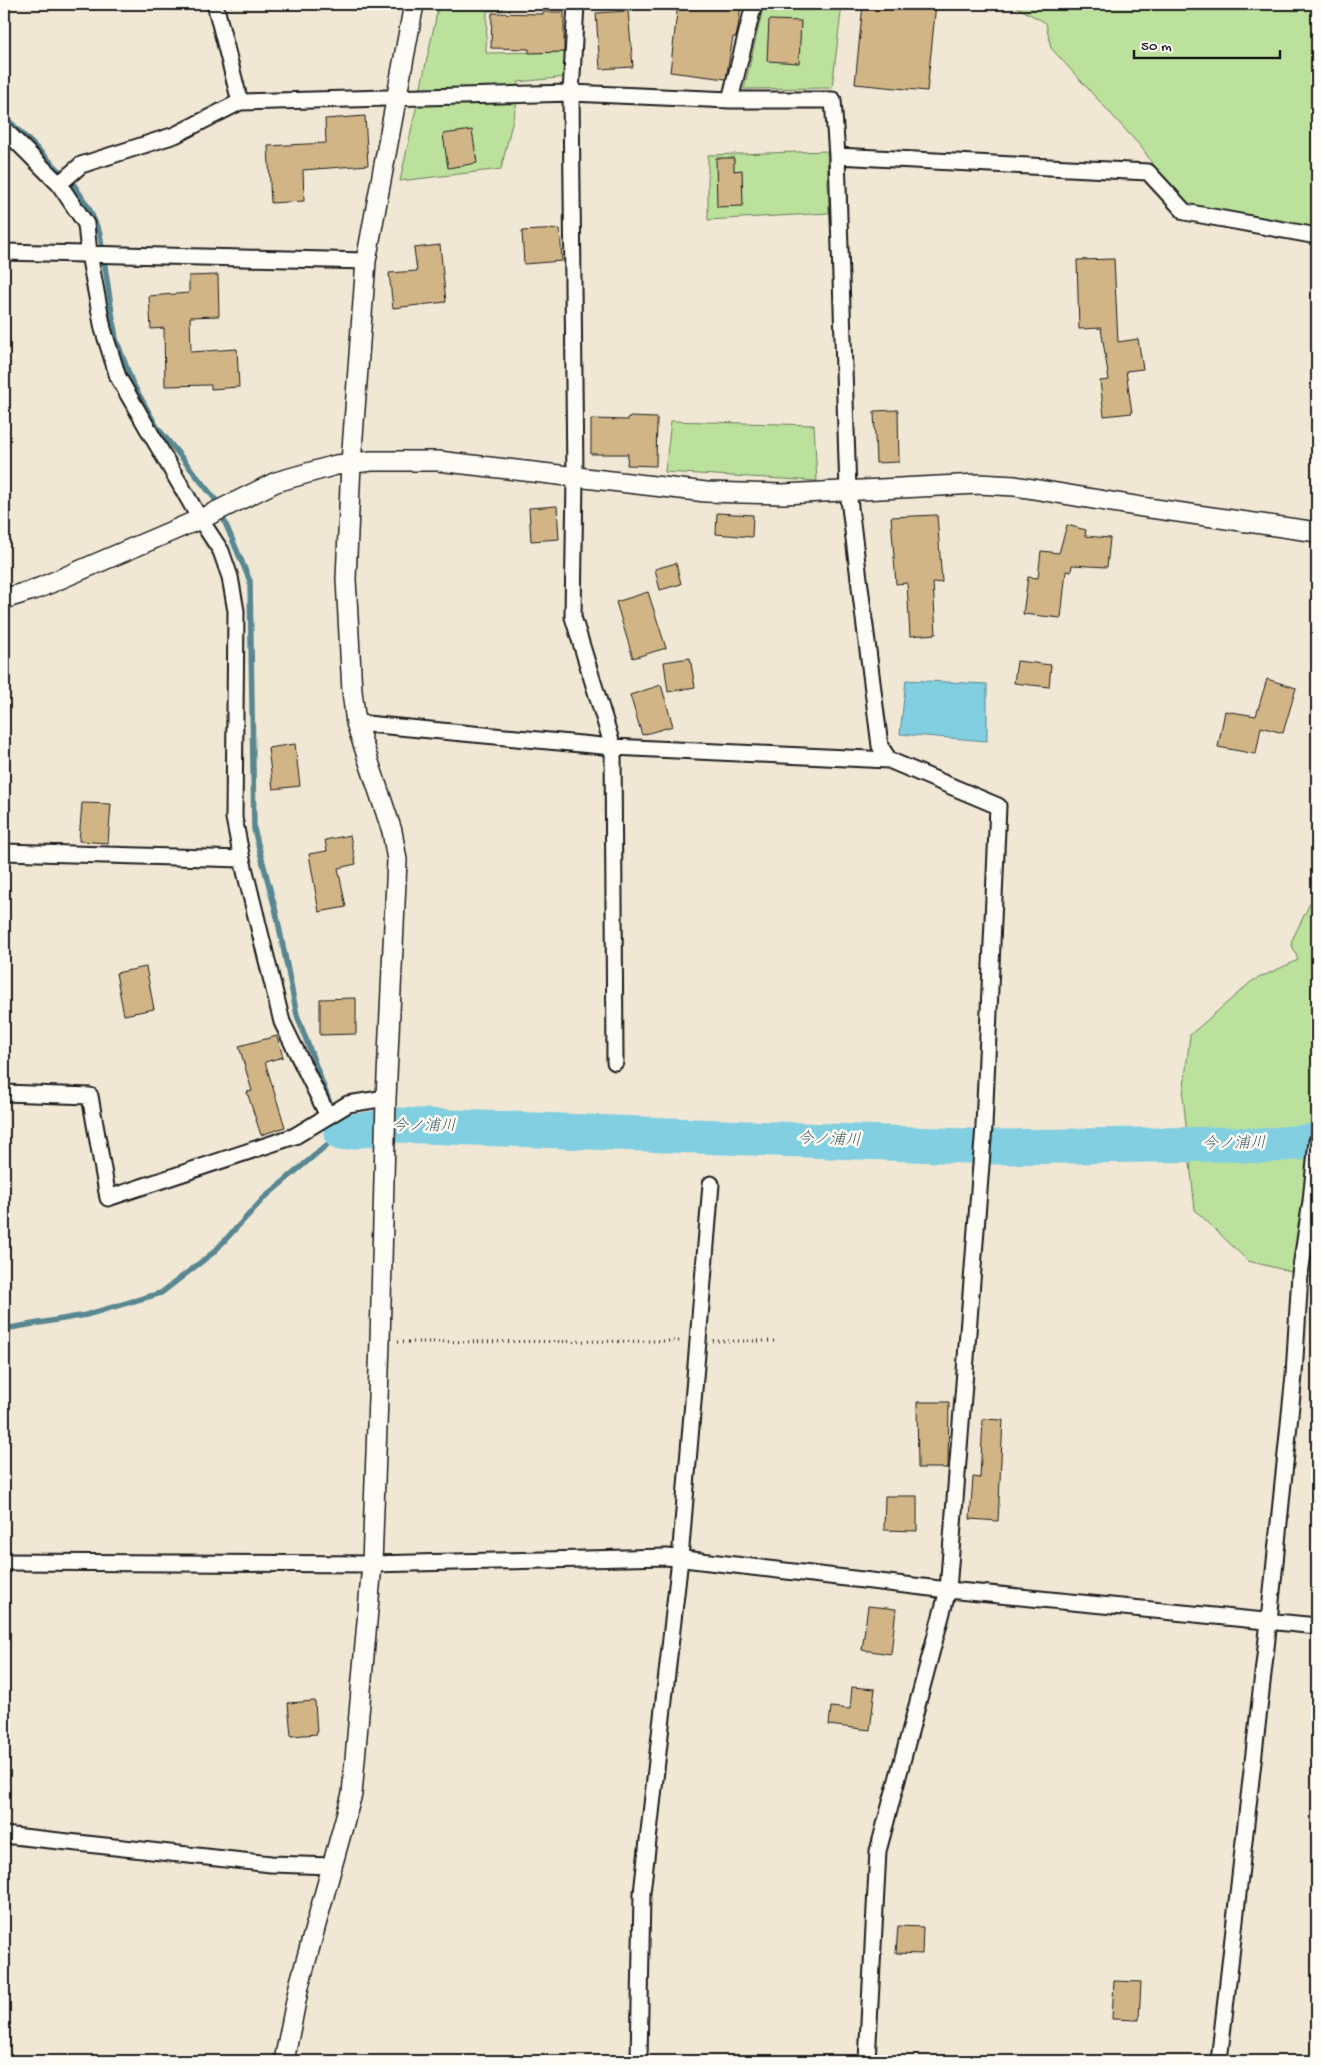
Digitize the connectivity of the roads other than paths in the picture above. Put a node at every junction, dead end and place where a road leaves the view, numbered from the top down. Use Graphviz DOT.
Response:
graph roads {
  1 [pos="215,4"];
  2 [pos="414,4"];
  3 [pos="576,4"];
  4 [pos="754,4"];
  5 [pos="571,93"];
  6 [pos="397,98"];
  7 [pos="730,100"];
  8 [pos="240,102"];
  9 [pos="4,129"];
  10 [pos="837,156"];
  11 [pos="58,184"];
  12 [pos="1317,236"];
  13 [pos="4,252"];
  14 [pos="89,254"];
  15 [pos="366,261"];
  16 [pos="352,463"];
  17 [pos="575,477"];
  18 [pos="848,491"];
  19 [pos="200,519"];
  20 [pos="1317,532"];
  21 [pos="4,598"];
  22 [pos="356,723"];
  23 [pos="613,748"];
  24 [pos="889,760"];
  25 [pos="4,852"];
  26 [pos="242,859"];
  27 [pos="615,1062"];
  28 [pos="4,1093"];
  29 [pos="386,1098"];
  30 [pos="328,1116"];
  31 [pos="1316,1148"];
  32 [pos="711,1184"];
  33 [pos="1314,1202"];
  34 [pos="680,1559"];
  35 [pos="4,1562"];
  36 [pos="372,1564"];
  37 [pos="948,1590"];
  38 [pos="1269,1621"];
  39 [pos="1317,1626"];
  40 [pos="4,1834"];
  41 [pos="332,1866"];
  42 [pos="284,2061"];
  43 [pos="639,2061"];
  44 [pos="867,2061"];
  45 [pos="1220,2061"];
  1 -- 8 [label="street"];
  2 -- 6 [label="street"];
  3 -- 5 [label="street"];
  4 -- 7 [label="street"];
  5 -- 6 [label="street"];
  5 -- 7 [label="street"];
  5 -- 17 [label="street"];
  6 -- 8 [label="street"];
  6 -- 15 [label="street"];
  7 -- 10 [label="street"];
  8 -- 11 [label="street"];
  9 -- 11 [label="street"];
  10 -- 12 [label="street"];
  10 -- 18 [label="street"];
  11 -- 14 [label="street"];
  13 -- 14 [label="street"];
  14 -- 15 [label="street"];
  14 -- 19 [label="street"];
  15 -- 16 [label="street"];
  16 -- 17 [label="street"];
  16 -- 19 [label="street"];
  16 -- 22 [label="street"];
  17 -- 18 [label="street"];
  17 -- 23 [label="street"];
  18 -- 20 [label="street"];
  18 -- 24 [label="street"];
  19 -- 21 [label="street"];
  19 -- 26 [label="street"];
  22 -- 23 [label="street"];
  22 -- 29 [label="street"];
  23 -- 24 [label="street"];
  23 -- 27 [label="street"];
  24 -- 37 [label="street"];
  25 -- 26 [label="street"];
  26 -- 30 [label="street"];
  28 -- 30 [label="street"];
  29 -- 30 [label="street"];
  29 -- 36 [label="street"];
  31 -- 33 [label="street"];
  32 -- 34 [label="street"];
  33 -- 38 [label="street"];
  34 -- 36 [label="street"];
  34 -- 37 [label="street"];
  34 -- 43 [label="street"];
  35 -- 36 [label="street"];
  36 -- 41 [label="street"];
  37 -- 38 [label="street"];
  37 -- 44 [label="street"];
  38 -- 39 [label="street"];
  38 -- 45 [label="street"];
  40 -- 41 [label="street"];
  41 -- 42 [label="street"];
}
